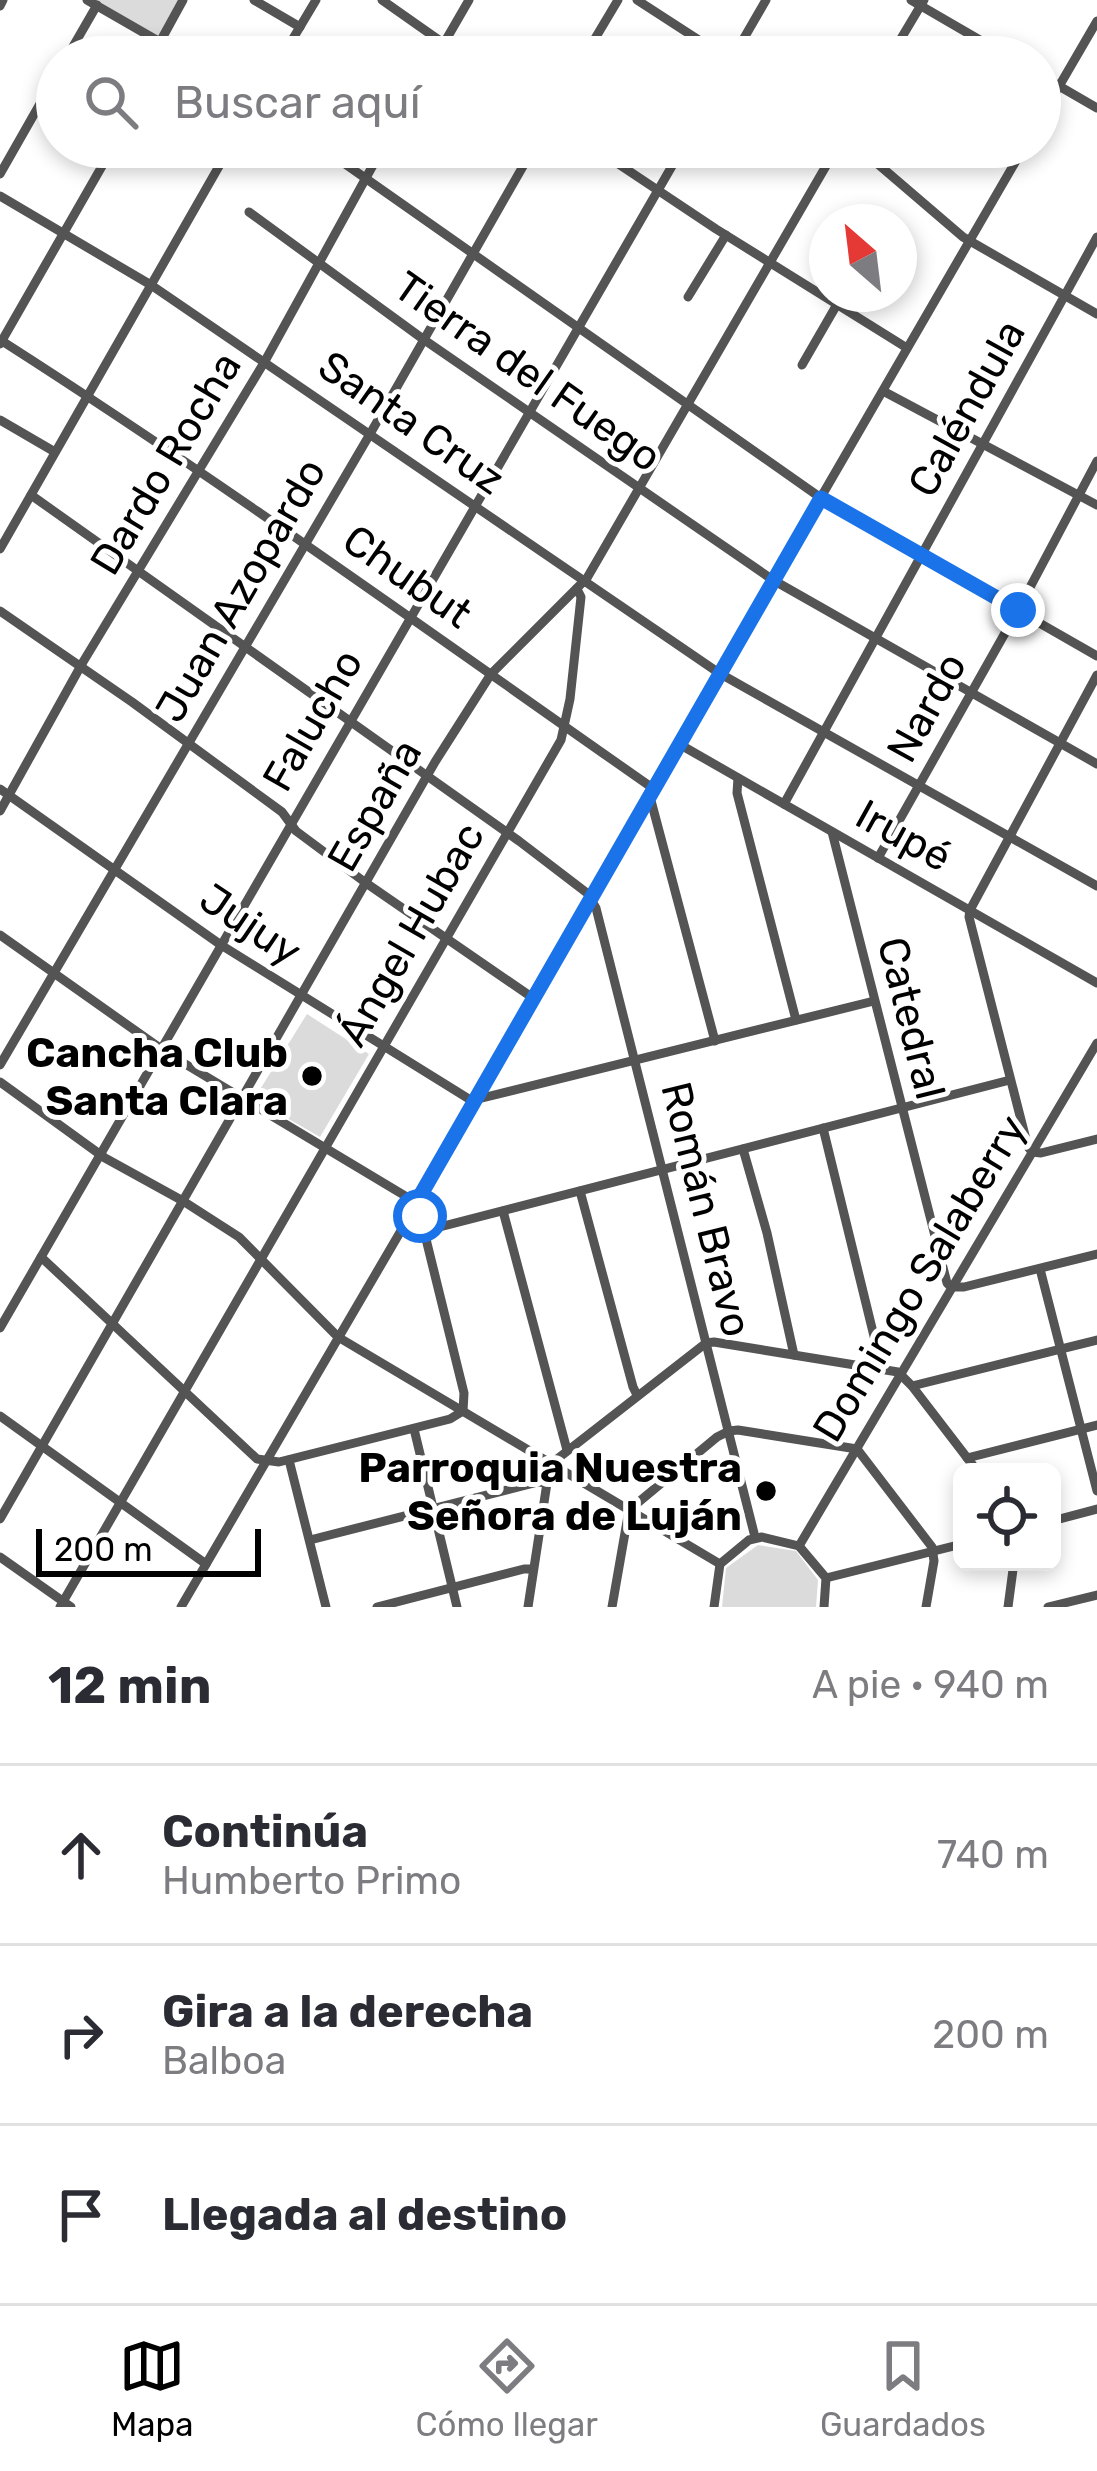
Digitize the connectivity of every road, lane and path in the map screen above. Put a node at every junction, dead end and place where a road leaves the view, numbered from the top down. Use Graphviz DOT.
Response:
graph roads {
  1 [pos="183,0"];
  2 [pos="254,0"];
  3 [pos="316,0"];
  4 [pos="382,0"];
  5 [pos="469,0"];
  6 [pos="618,0"];
  7 [pos="637,0"];
  8 [pos="766,0"];
  9 [pos="918,2"];
  10 [pos="92,3"];
  11 [pos="1097,21"];
  12 [pos="300,27"];
  13 [pos="77,36"];
  14 [pos="144,36"];
  15 [pos="170,36"];
  16 [pos="295,36"];
  17 [pos="434,36"];
  18 [pos="448,36"];
  19 [pos="597,36"];
  20 [pos="695,36"];
  21 [pos="743,36"];
  22 [pos="901,36"];
  23 [pos="974,36"];
  24 [pos="1061,83"];
  25 [pos="1061,87"];
  26 [pos="1097,108"];
  27 [pos="36,111"];
  28 [pos="101,168"];
  29 [pos="218,168"];
  30 [pos="351,168"];
  31 [pos="371,168"];
  32 [pos="522,168"];
  33 [pos="624,168"];
  34 [pos="672,168"];
  35 [pos="825,168"];
  36 [pos="882,168"];
  37 [pos="1012,168"];
  38 [pos="0,174"];
  39 [pos="365,178"];
  40 [pos="659,191"];
  41 [pos="0,196"];
  42 [pos="249,212"];
  43 [pos="63,233"];
  44 [pos="726,235"];
  45 [pos="1097,238"];
  46 [pos="970,241"];
  47 [pos="474,252"];
  48 [pos="770,262"];
  49 [pos="316,263"];
  50 [pos="809,283"];
  51 [pos="151,285"];
  52 [pos="1066,296"];
  53 [pos="688,297"];
  54 [pos="833,312"];
  55 [pos="858,312"];
  56 [pos="1097,314"];
  57 [pos="579,327"];
  58 [pos="423,339"];
  59 [pos="1,342"];
  60 [pos="907,348"];
  61 [pos="265,361"];
  62 [pos="802,365"];
  63 [pos="883,391"];
  64 [pos="88,396"];
  65 [pos="687,404"];
  66 [pos="529,413"];
  67 [pos="0,420"];
  68 [pos="370,434"];
  69 [pos="983,445"];
  70 [pos="55,452"];
  71 [pos="1097,461"];
  72 [pos="199,471"];
  73 [pos="638,489"];
  74 [pos="32,495"];
  75 [pos="1079,495"];
  76 [pos="821,498"];
  77 [pos="1097,505"];
  78 [pos="474,506"];
  79 [pos="305,543"];
  80 [pos="0,548"];
  81 [pos="921,556"];
  82 [pos="138,573"];
  83 [pos="773,580"];
  84 [pos="581,585"];
  85 [pos="1018,610"];
  86 [pos="0,611"];
  87 [pos="410,617"];
  88 [pos="876,639"];
  89 [pos="244,648"];
  90 [pos="1097,656"];
  91 [pos="80,668"];
  92 [pos="719,673"];
  93 [pos="490,674"];
  94 [pos="1097,675"];
  95 [pos="971,693"];
  96 [pos="349,722"];
  97 [pos="566,727"];
  98 [pos="826,732"];
  99 [pos="188,743"];
  100 [pos="679,744"];
  101 [pos="1060,744"];
  102 [pos="1097,764"];
  103 [pos="427,778"];
  104 [pos="738,778"];
  105 [pos="920,786"];
  106 [pos="4,792"];
  107 [pos="652,793"];
  108 [pos="784,804"];
  109 [pos="0,811"];
  110 [pos="291,824"];
  111 [pos="832,832"];
  112 [pos="507,833"];
  113 [pos="1010,836"];
  114 [pos="878,858"];
  115 [pos="114,870"];
  116 [pos="366,883"];
  117 [pos="1097,886"];
  118 [pos="592,898"];
  119 [pos="970,910"];
  120 [pos="0,935"];
  121 [pos="448,939"];
  122 [pos="221,945"];
  123 [pos="54,973"];
  124 [pos="1097,983"];
  125 [pos="302,998"];
  126 [pos="533,998"];
  127 [pos="874,1001"];
  128 [pos="796,1020"];
  129 [pos="716,1041"];
  130 [pos="1097,1043"];
  131 [pos="161,1048"];
  132 [pos="383,1048"];
  133 [pos="636,1060"];
  134 [pos="0,1065"];
  135 [pos="1010,1080"];
  136 [pos="0,1082"];
  137 [pos="242,1098"];
  138 [pos="474,1100"];
  139 [pos="902,1109"];
  140 [pos="824,1128"];
  141 [pos="1097,1139"];
  142 [pos="325,1147"];
  143 [pos="743,1149"];
  144 [pos="1032,1152"];
  145 [pos="99,1154"];
  146 [pos="664,1169"];
  147 [pos="580,1191"];
  148 [pos="184,1201"];
  149 [pos="415,1207"];
  150 [pos="503,1211"];
  151 [pos="424,1232"];
  152 [pos="1097,1254"];
  153 [pos="41,1257"];
  154 [pos="261,1258"];
  155 [pos="1040,1269"];
  156 [pos="951,1287"];
  157 [pos="113,1326"];
  158 [pos="0,1328"];
  159 [pos="338,1337"];
  160 [pos="1097,1340"];
  161 [pos="706,1343"];
  162 [pos="1060,1348"];
  163 [pos="794,1355"];
  164 [pos="882,1369"];
  165 [pos="901,1374"];
  166 [pos="912,1386"];
  167 [pos="184,1392"];
  168 [pos="637,1395"];
  169 [pos="463,1411"];
  170 [pos="0,1416"];
  171 [pos="1097,1425"];
  172 [pos="414,1429"];
  173 [pos="1080,1429"];
  174 [pos="729,1431"];
  175 [pos="42,1447"];
  176 [pos="856,1449"];
  177 [pos="567,1450"];
  178 [pos="967,1458"];
  179 [pos="289,1460"];
  180 [pos="266,1462"];
  181 [pos="552,1463"];
  182 [pos="971,1463"];
  183 [pos="547,1483"];
  184 [pos="1097,1491"];
  185 [pos="120,1501"];
  186 [pos="434,1509"];
  187 [pos="1097,1509"];
  188 [pos="629,1510"];
  189 [pos="0,1519"];
  190 [pos="1061,1519"];
  191 [pos="755,1537"];
  192 [pos="310,1540"];
  193 [pos="799,1546"];
  194 [pos="953,1546"];
  195 [pos="934,1551"];
  196 [pos="0,1557"];
  197 [pos="206,1564"];
  198 [pos="720,1564"];
  199 [pos="533,1569"];
  200 [pos="1013,1571"];
  201 [pos="826,1578"];
  202 [pos="453,1588"];
  203 [pos="1097,1594"];
  204 [pos="65,1605"];
  205 [pos="181,1607"];
  206 [pos="326,1607"];
  207 [pos="376,1607"];
  208 [pos="458,1607"];
  209 [pos="528,1607"];
  210 [pos="612,1607"];
  211 [pos="714,1607"];
  212 [pos="824,1607"];
  213 [pos="926,1607"];
  214 [pos="1008,1607"];
  215 [pos="1048,1607"];
  1 -- 15 [label="street"];
  2 -- 12 [label="street"];
  3 -- 12 [label="street"];
  4 -- 17 [label="street"];
  5 -- 18 [label="street"];
  6 -- 19 [label="street"];
  7 -- 20 [label="street"];
  8 -- 21 [label="street"];
  9 -- 22 [label="street"];
  9 -- 23 [label="street"];
  10 -- 13 [label="street"];
  10 -- 14 [label="street"];
  11 -- 24 [label="street"];
  12 -- 16 [label="street"];
  25 -- 26 [label="street"];
  27 -- 38 [label="street"];
  28 -- 43 [label="street"];
  29 -- 51 [label="street"];
  30 -- 39 [label="street"];
  31 -- 39 [label="street, Dardo Rocha"];
  32 -- 47 [label="street, Juan Azopardo"];
  33 -- 40 [label="street"];
  34 -- 40 [label="street, Falucho"];
  35 -- 48 [label="street, España"];
  36 -- 46 [label="street"];
  37 -- 46 [label="street"];
  39 -- 47 [label="street"];
  39 -- 49 [label="street, Dardo Rocha"];
  40 -- 44 [label="street"];
  40 -- 57 [label="street, Falucho"];
  41 -- 43 [label="street, Santa Cruz"];
  42 -- 49 [label="street, Tierra del Fuego"];
  43 -- 51 [label="street, Santa Cruz"];
  43 -- 59 [label="street"];
  44 -- 48 [label="street"];
  44 -- 53 [label="street"];
  45 -- 52 [label="street, Caléndula"];
  46 -- 52 [label="street"];
  46 -- 60 [label="street"];
  47 -- 57 [label="street"];
  47 -- 58 [label="street, Juan Azopardo"];
  48 -- 50 [label="street"];
  48 -- 65 [label="street, España"];
  49 -- 58 [label="street, Tierra del Fuego"];
  49 -- 61 [label="street, Dardo Rocha"];
  51 -- 61 [label="street, Santa Cruz"];
  51 -- 64 [label="street"];
  52 -- 56 [label="street"];
  52 -- 69 [label="street, Caléndula"];
  54 -- 62 [label="street"];
  55 -- 60 [label="street"];
  57 -- 65 [label="street"];
  57 -- 66 [label="street, Falucho"];
  58 -- 66 [label="street, Tierra del Fuego"];
  58 -- 68 [label="street, Juan Azopardo"];
  59 -- 64 [label="street, Chubut"];
  60 -- 63 [label="street"];
  61 -- 68 [label="street, Santa Cruz"];
  61 -- 72 [label="street, Dardo Rocha"];
  63 -- 69 [label="street"];
  63 -- 76 [label="street"];
  64 -- 70 [label="street"];
  64 -- 72 [label="street, Chubut"];
  65 -- 73 [label="street, España"];
  65 -- 76 [label="street"];
  66 -- 73 [label="street, Tierra del Fuego"];
  66 -- 78 [label="street, Falucho"];
  67 -- 70 [label="street"];
  68 -- 78 [label="street, Santa Cruz"];
  68 -- 79 [label="street, Juan Azopardo"];
  69 -- 75 [label="street"];
  69 -- 81 [label="street, Caléndula"];
  70 -- 74 [label="street"];
  71 -- 75 [label="street, Nardo"];
  72 -- 79 [label="street, Chubut"];
  72 -- 82 [label="street, Dardo Rocha"];
  73 -- 83 [label="street, Tierra del Fuego"];
  73 -- 84 [label="street, España"];
  74 -- 80 [label="street"];
  74 -- 82 [label="street"];
  75 -- 77 [label="street"];
  75 -- 85 [label="street, Nardo"];
  76 -- 81 [label="street"];
  76 -- 83 [label="street"];
  78 -- 84 [label="street, Santa Cruz"];
  78 -- 87 [label="street, Falucho"];
  79 -- 87 [label="street, Chubut"];
  79 -- 89 [label="street, Juan Azopardo"];
  81 -- 85 [label="street"];
  81 -- 88 [label="street, Caléndula"];
  82 -- 89 [label="street"];
  82 -- 91 [label="street, Dardo Rocha"];
  83 -- 88 [label="street, Tierra del Fuego"];
  83 -- 92 [label="street"];
  84 -- 92 [label="street, Santa Cruz"];
  84 -- 93 [label="street, España"];
  84 -- 97 [label="street, Ángel Hubac"];
  85 -- 90 [label="street"];
  85 -- 95 [label="street, Nardo"];
  86 -- 91 [label="street"];
  87 -- 93 [label="street, Chubut"];
  87 -- 96 [label="street, Falucho"];
  88 -- 95 [label="street, Tierra del Fuego"];
  88 -- 98 [label="street, Caléndula"];
  89 -- 96 [label="street"];
  89 -- 99 [label="street, Juan Azopardo"];
  91 -- 99 [label="street"];
  91 -- 106 [label="street, Dardo Rocha"];
  92 -- 98 [label="street, Santa Cruz"];
  92 -- 100 [label="street"];
  93 -- 97 [label="street, Chubut"];
  93 -- 103 [label="street, España"];
  94 -- 101 [label="street"];
  95 -- 101 [label="street, Tierra del Fuego"];
  95 -- 105 [label="street, Nardo"];
  96 -- 103 [label="street"];
  96 -- 110 [label="street, Falucho"];
  97 -- 107 [label="street, Chubut"];
  97 -- 112 [label="street, Ángel Hubac"];
  98 -- 105 [label="street, Santa Cruz"];
  98 -- 108 [label="street, Caléndula"];
  99 -- 110 [label="street"];
  99 -- 115 [label="street, Juan Azopardo"];
  100 -- 104 [label="street, Irupé"];
  100 -- 107 [label="street"];
  101 -- 102 [label="street, Tierra del Fuego"];
  101 -- 113 [label="street"];
  103 -- 112 [label="street"];
  103 -- 116 [label="street, España"];
  104 -- 108 [label="street, Irupé"];
  104 -- 128 [label="street"];
  105 -- 113 [label="street, Santa Cruz"];
  105 -- 114 [label="street, Nardo"];
  106 -- 109 [label="street, Dardo Rocha"];
  106 -- 115 [label="street, Jujuy"];
  107 -- 118 [label="street"];
  107 -- 129 [label="street"];
  108 -- 111 [label="street, Irupé"];
  110 -- 116 [label="street"];
  110 -- 122 [label="street, Falucho"];
  111 -- 114 [label="street, Irupé"];
  111 -- 127 [label="street, Catedral"];
  112 -- 118 [label="street"];
  112 -- 121 [label="street, Ángel Hubac"];
  113 -- 117 [label="street, Santa Cruz"];
  113 -- 119 [label="street"];
  114 -- 119 [label="street, Irupé"];
  115 -- 122 [label="street, Jujuy"];
  115 -- 123 [label="street, Juan Azopardo"];
  116 -- 121 [label="street"];
  116 -- 125 [label="street, España"];
  118 -- 126 [label="street"];
  118 -- 133 [label="street, Román Bravo"];
  119 -- 124 [label="street, Irupé"];
  119 -- 135 [label="street"];
  120 -- 123 [label="street"];
  121 -- 126 [label="street"];
  121 -- 132 [label="street, Ángel Hubac"];
  122 -- 125 [label="street, Jujuy"];
  122 -- 131 [label="street, Falucho"];
  123 -- 131 [label="street"];
  123 -- 134 [label="street, Juan Azopardo"];
  125 -- 132 [label="street, Jujuy"];
  125 -- 137 [label="street, España"];
  126 -- 138 [label="street"];
  127 -- 128 [label="street"];
  127 -- 139 [label="street, Catedral"];
  128 -- 129 [label="street"];
  129 -- 133 [label="street"];
  130 -- 144 [label="street, Domingo Salaberry"];
  131 -- 137 [label="street"];
  131 -- 145 [label="street, Falucho"];
  132 -- 138 [label="street, Jujuy"];
  132 -- 142 [label="street, Ángel Hubac"];
  133 -- 138 [label="street"];
  133 -- 146 [label="street, Román Bravo"];
  135 -- 139 [label="street"];
  135 -- 144 [label="street"];
  136 -- 145 [label="street"];
  137 -- 142 [label="street"];
  137 -- 148 [label="street, España"];
  138 -- 149 [label="street"];
  139 -- 140 [label="street"];
  139 -- 156 [label="street, Catedral"];
  140 -- 143 [label="street"];
  140 -- 164 [label="street"];
  141 -- 144 [label="street"];
  142 -- 149 [label="street"];
  142 -- 154 [label="street, Ángel Hubac"];
  143 -- 146 [label="street"];
  143 -- 163 [label="street"];
  144 -- 156 [label="street, Domingo Salaberry"];
  145 -- 148 [label="street"];
  145 -- 153 [label="street, Falucho"];
  146 -- 147 [label="street"];
  146 -- 161 [label="street, Román Bravo"];
  147 -- 150 [label="street"];
  147 -- 168 [label="street"];
  148 -- 154 [label="street"];
  148 -- 157 [label="street, España"];
  149 -- 151 [label="street"];
  149 -- 159 [label="street"];
  150 -- 151 [label="street"];
  150 -- 177 [label="street"];
  151 -- 169 [label="street"];
  152 -- 155 [label="street"];
  153 -- 157 [label="street"];
  153 -- 158 [label="street, Falucho"];
  154 -- 159 [label="street"];
  154 -- 167 [label="street, Ángel Hubac"];
  155 -- 156 [label="street"];
  155 -- 162 [label="street"];
  156 -- 165 [label="street, Domingo Salaberry"];
  157 -- 167 [label="street"];
  157 -- 175 [label="street, España"];
  159 -- 169 [label="street"];
  159 -- 180 [label="street"];
  160 -- 162 [label="street"];
  161 -- 163 [label="street"];
  161 -- 168 [label="street"];
  161 -- 174 [label="street, Román Bravo"];
  162 -- 166 [label="street"];
  162 -- 173 [label="street"];
  163 -- 164 [label="street"];
  164 -- 165 [label="street"];
  165 -- 166 [label="street"];
  165 -- 176 [label="street, Domingo Salaberry"];
  166 -- 178 [label="street"];
  167 -- 180 [label="street"];
  167 -- 185 [label="street, Ángel Hubac"];
  168 -- 177 [label="street"];
  169 -- 172 [label="street"];
  169 -- 181 [label="street"];
  170 -- 175 [label="street"];
  171 -- 173 [label="street"];
  172 -- 179 [label="street"];
  172 -- 186 [label="street"];
  173 -- 178 [label="street"];
  173 -- 184 [label="street"];
  174 -- 176 [label="street"];
  174 -- 188 [label="street"];
  174 -- 191 [label="street, Román Bravo"];
  175 -- 185 [label="street"];
  175 -- 189 [label="street, España"];
  176 -- 193 [label="street, Domingo Salaberry"];
  176 -- 195 [label="street"];
  177 -- 181 [label="street"];
  178 -- 182 [label="street"];
  179 -- 180 [label="street"];
  179 -- 192 [label="street"];
  180 -- 197 [label="street"];
  181 -- 183 [label="street"];
  181 -- 188 [label="street"];
  183 -- 186 [label="street"];
  183 -- 199 [label="street"];
  185 -- 197 [label="street"];
  185 -- 204 [label="street, Ángel Hubac"];
  186 -- 192 [label="street"];
  186 -- 202 [label="street"];
  187 -- 190 [label="street"];
  188 -- 198 [label="street"];
  188 -- 210 [label="street"];
  191 -- 193 [label="street"];
  191 -- 198 [label="street"];
  192 -- 206 [label="street"];
  193 -- 201 [label="street"];
  194 -- 195 [label="street"];
  195 -- 201 [label="street"];
  195 -- 213 [label="street"];
  196 -- 204 [label="street"];
  197 -- 205 [label="street"];
  198 -- 211 [label="street"];
  199 -- 202 [label="street"];
  199 -- 209 [label="street"];
  200 -- 214 [label="street"];
  201 -- 212 [label="street"];
  202 -- 207 [label="street"];
  202 -- 208 [label="street"];
  203 -- 215 [label="street"];
}
